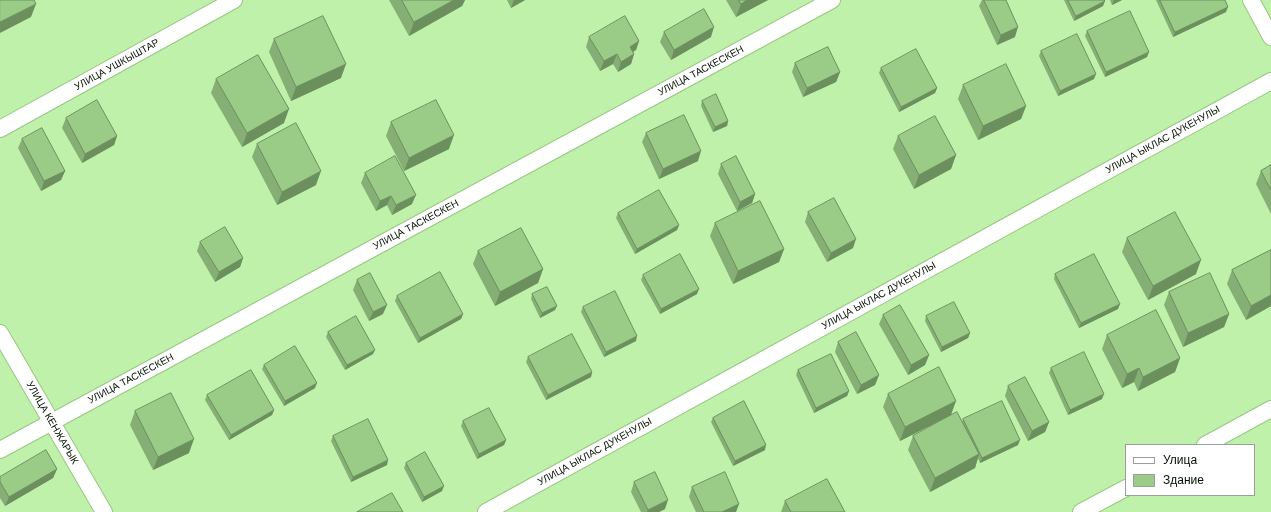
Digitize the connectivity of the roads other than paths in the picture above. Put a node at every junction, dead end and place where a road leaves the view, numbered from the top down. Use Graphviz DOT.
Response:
graph roads {
  1 [pos="234,0"];
  2 [pos="832,0"];
  3 [pos="1251,0"];
  4 [pos="1271,37"];
  5 [pos="1271,81"];
  6 [pos="0,129"];
  7 [pos="0,333"];
  8 [pos="1271,410"];
  9 [pos="50,422"];
  10 [pos="1207,444"];
  11 [pos="0,450"];
  12 [pos="1125,489"];
  13 [pos="104,512"];
  14 [pos="486,512"];
  15 [pos="1081,512"];
  1 -- 6 [label="street, УЛИЦА УШКЫШТАР"];
  2 -- 9 [label="street, УЛИЦА ТАСКЕСКЕН"];
  3 -- 4 [label="street"];
  5 -- 14 [label="street, УЛИЦА ЫКЛАС ДУКЕНУЛЫ"];
  7 -- 9 [label="street, УЛИЦА КЕНЖАРЫК"];
  8 -- 10 [label="street"];
  9 -- 11 [label="street, УЛИЦА ТАСКЕСКЕН"];
  9 -- 13 [label="street, УЛИЦА КЕНЖАРЫК"];
  12 -- 15 [label="street"];
}
